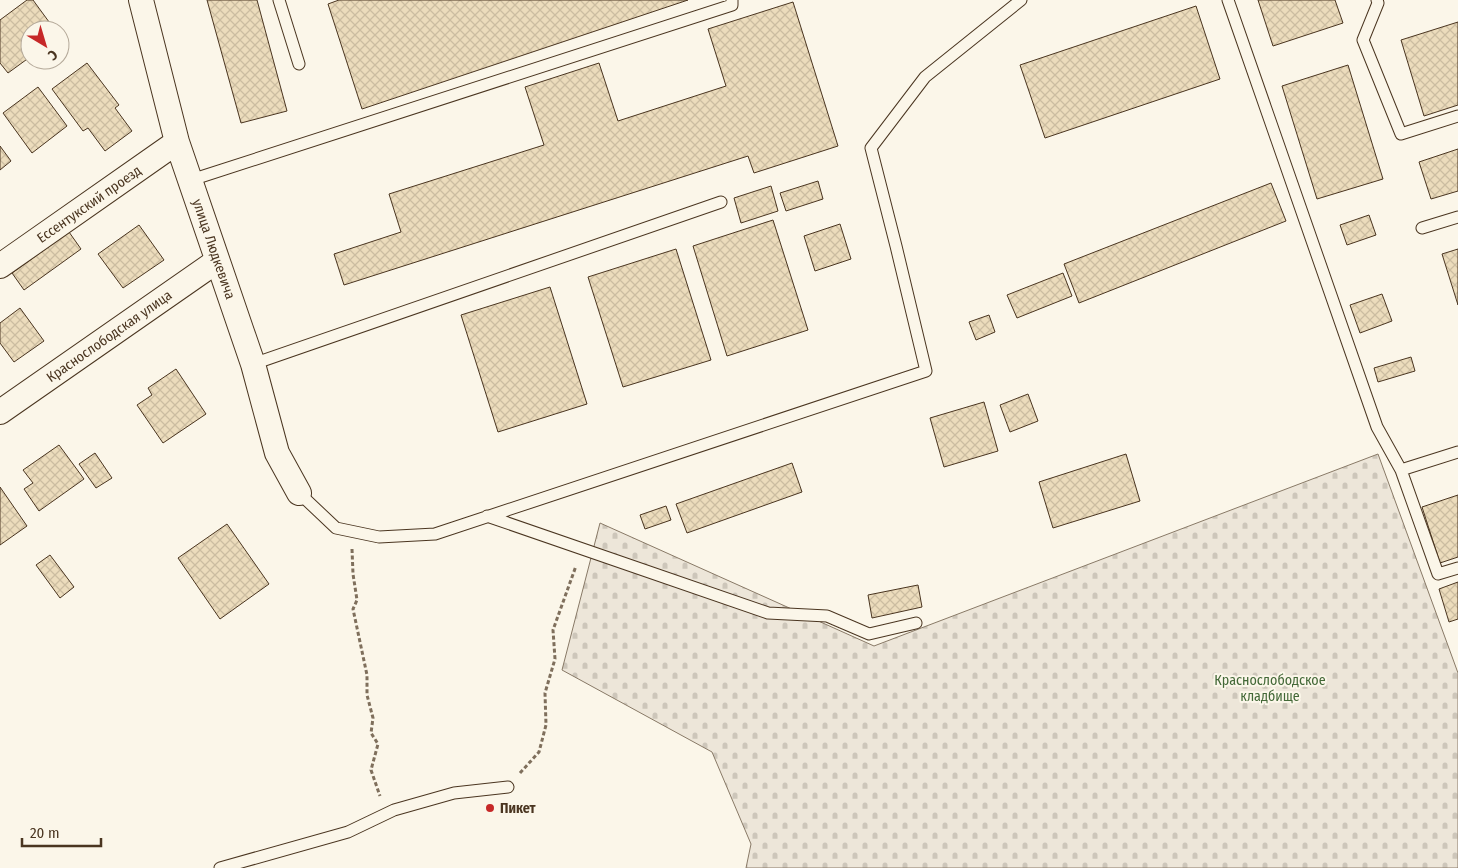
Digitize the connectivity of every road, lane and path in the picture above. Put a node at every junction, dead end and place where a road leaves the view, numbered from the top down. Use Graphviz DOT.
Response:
graph roads {
  1 [pos="141,0"];
  2 [pos="279,0"];
  3 [pos="732,0"];
  4 [pos="1021,0"];
  5 [pos="1228,0"];
  6 [pos="1380,1"];
  7 [pos="298,64"];
  8 [pos="1458,116"];
  9 [pos="178,142"];
  10 [pos="190,180"];
  11 [pos="721,202"];
  12 [pos="1458,217"];
  13 [pos="1422,228"];
  14 [pos="217,261"];
  15 [pos="0,266"];
  16 [pos="252,364"];
  17 [pos="0,412"];
  18 [pos="1458,452"];
  19 [pos="1401,470"];
  20 [pos="299,493"];
  21 [pos="487,516"];
  22 [pos="351,531"];
  23 [pos="582,549"];
  24 [pos="1458,568"];
  25 [pos="916,623"];
  26 [pos="508,787"];
  27 [pos="384,815"];
  28 [pos="220,868"];
  1 -- 9 [label="street, улица Людкевича"];
  2 -- 7 [label="lane"];
  3 -- 10 [label="lane"];
  4 -- 21 [label="lane"];
  5 -- 19 [label="lane"];
  6 -- 8 [label="lane"];
  9 -- 10 [label="street, улица Людкевича"];
  9 -- 15 [label="street, Ессентукский проезд"];
  10 -- 14 [label="street, улица Людкевича"];
  11 -- 16 [label="lane"];
  12 -- 13 [label="lane"];
  14 -- 16 [label="street, улица Людкевича"];
  14 -- 17 [label="street, Краснослободская улица"];
  16 -- 20 [label="street, улица Людкевича"];
  18 -- 19 [label="lane"];
  19 -- 24 [label="lane"];
  20 -- 22 [label="lane"];
  21 -- 22 [label="lane"];
  21 -- 23 [label="lane"];
  22 -- 27 [label="path"];
  23 -- 25 [label="lane"];
  23 -- 26 [label="path"];
  26 -- 27 [label="lane"];
  27 -- 28 [label="lane"];
}
